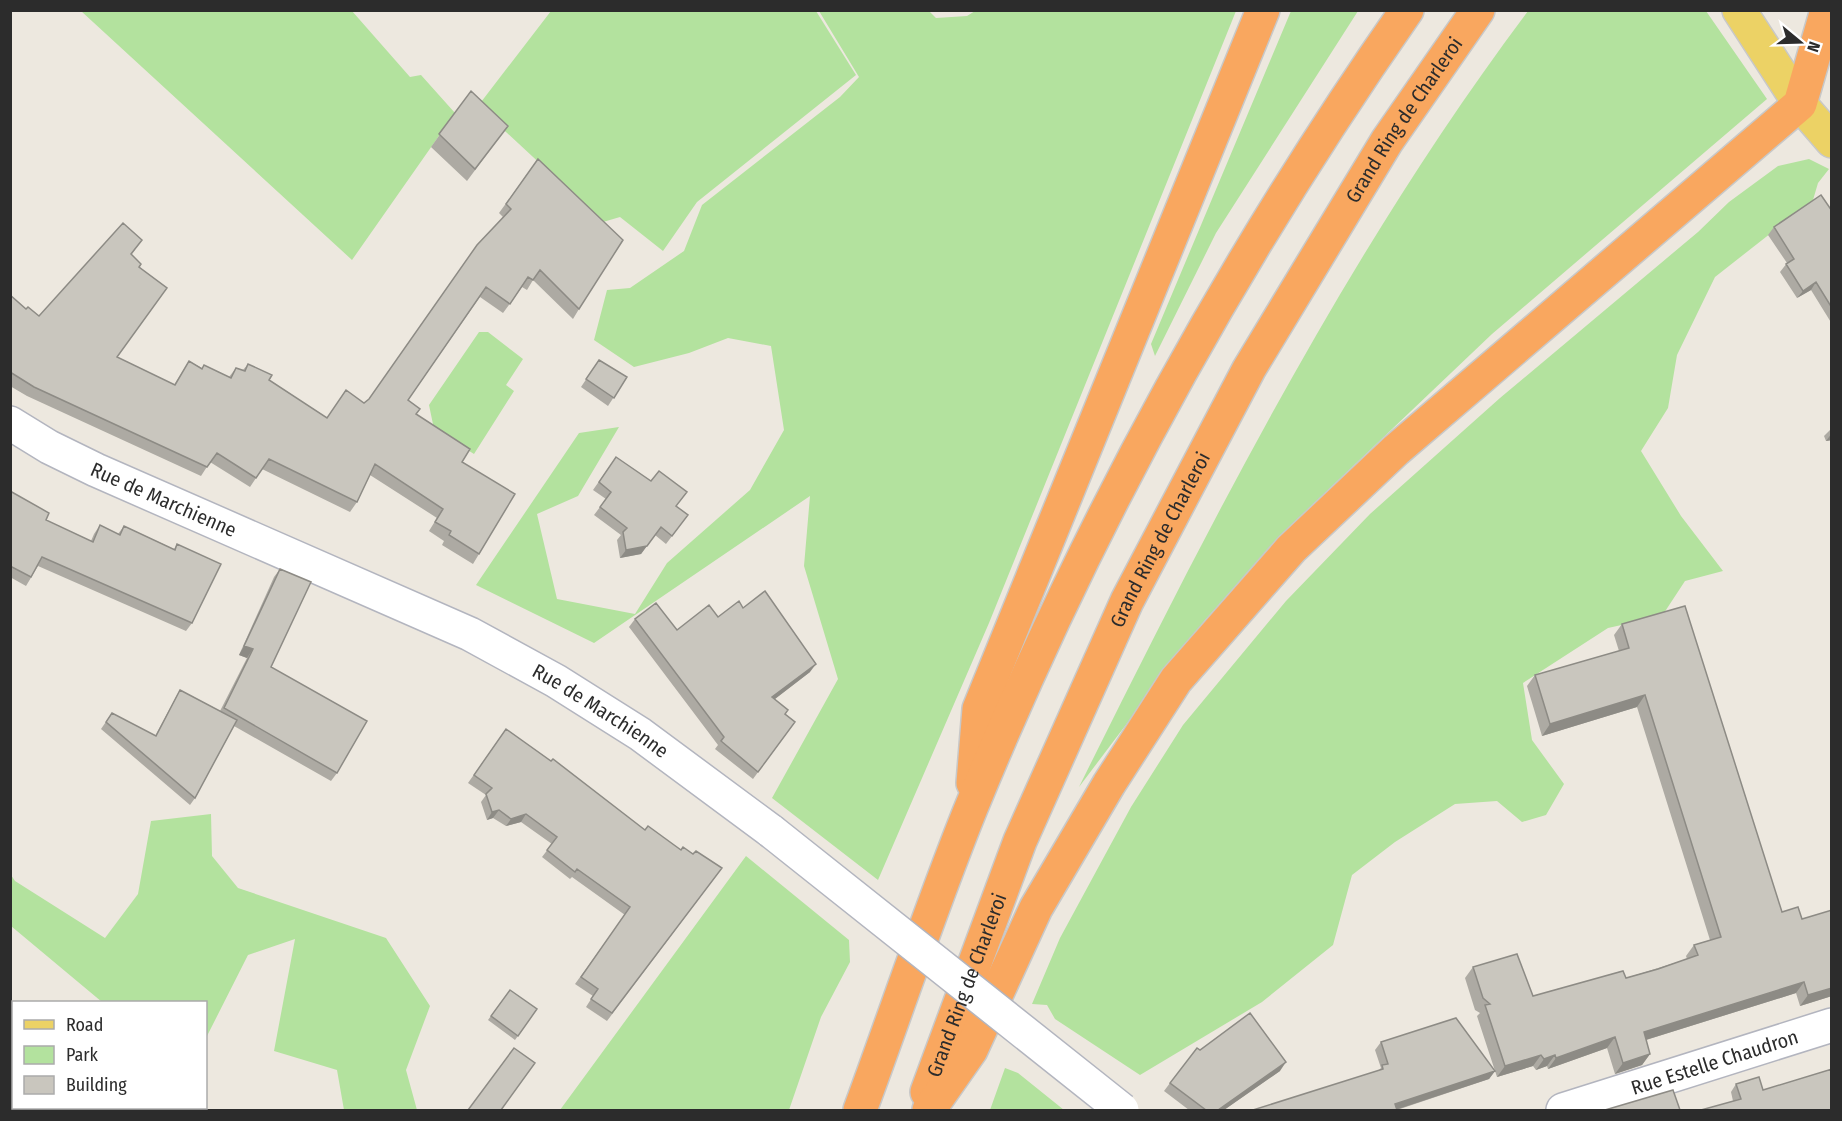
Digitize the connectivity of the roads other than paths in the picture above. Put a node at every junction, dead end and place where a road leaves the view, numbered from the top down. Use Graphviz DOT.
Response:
graph roads {
  1 [pos="1263,10"];
  2 [pos="1407,10"];
  3 [pos="1478,10"];
  4 [pos="1739,10"];
  5 [pos="1830,11"];
  6 [pos="1800,105"];
  7 [pos="1832,141"];
  8 [pos="10,423"];
  9 [pos="971,809"];
  10 [pos="1832,1025"];
  11 [pos="860,1110"];
  12 [pos="921,1110"];
  13 [pos="929,1110"];
  14 [pos="1122,1110"];
  15 [pos="1563,1110"];
  1 -- 9 [label="highway"];
  2 -- 9 [label="highway"];
  3 -- 12 [label="highway, Grand Ring de Charleroi"];
  4 -- 6 [label="main road"];
  5 -- 6 [label="highway"];
  6 -- 7 [label="main road"];
  6 -- 13 [label="highway"];
  8 -- 14 [label="street, Rue de Marchienne, bridge"];
  9 -- 11 [label="highway"];
  10 -- 15 [label="street, Rue Estelle Chaudron"];
}
